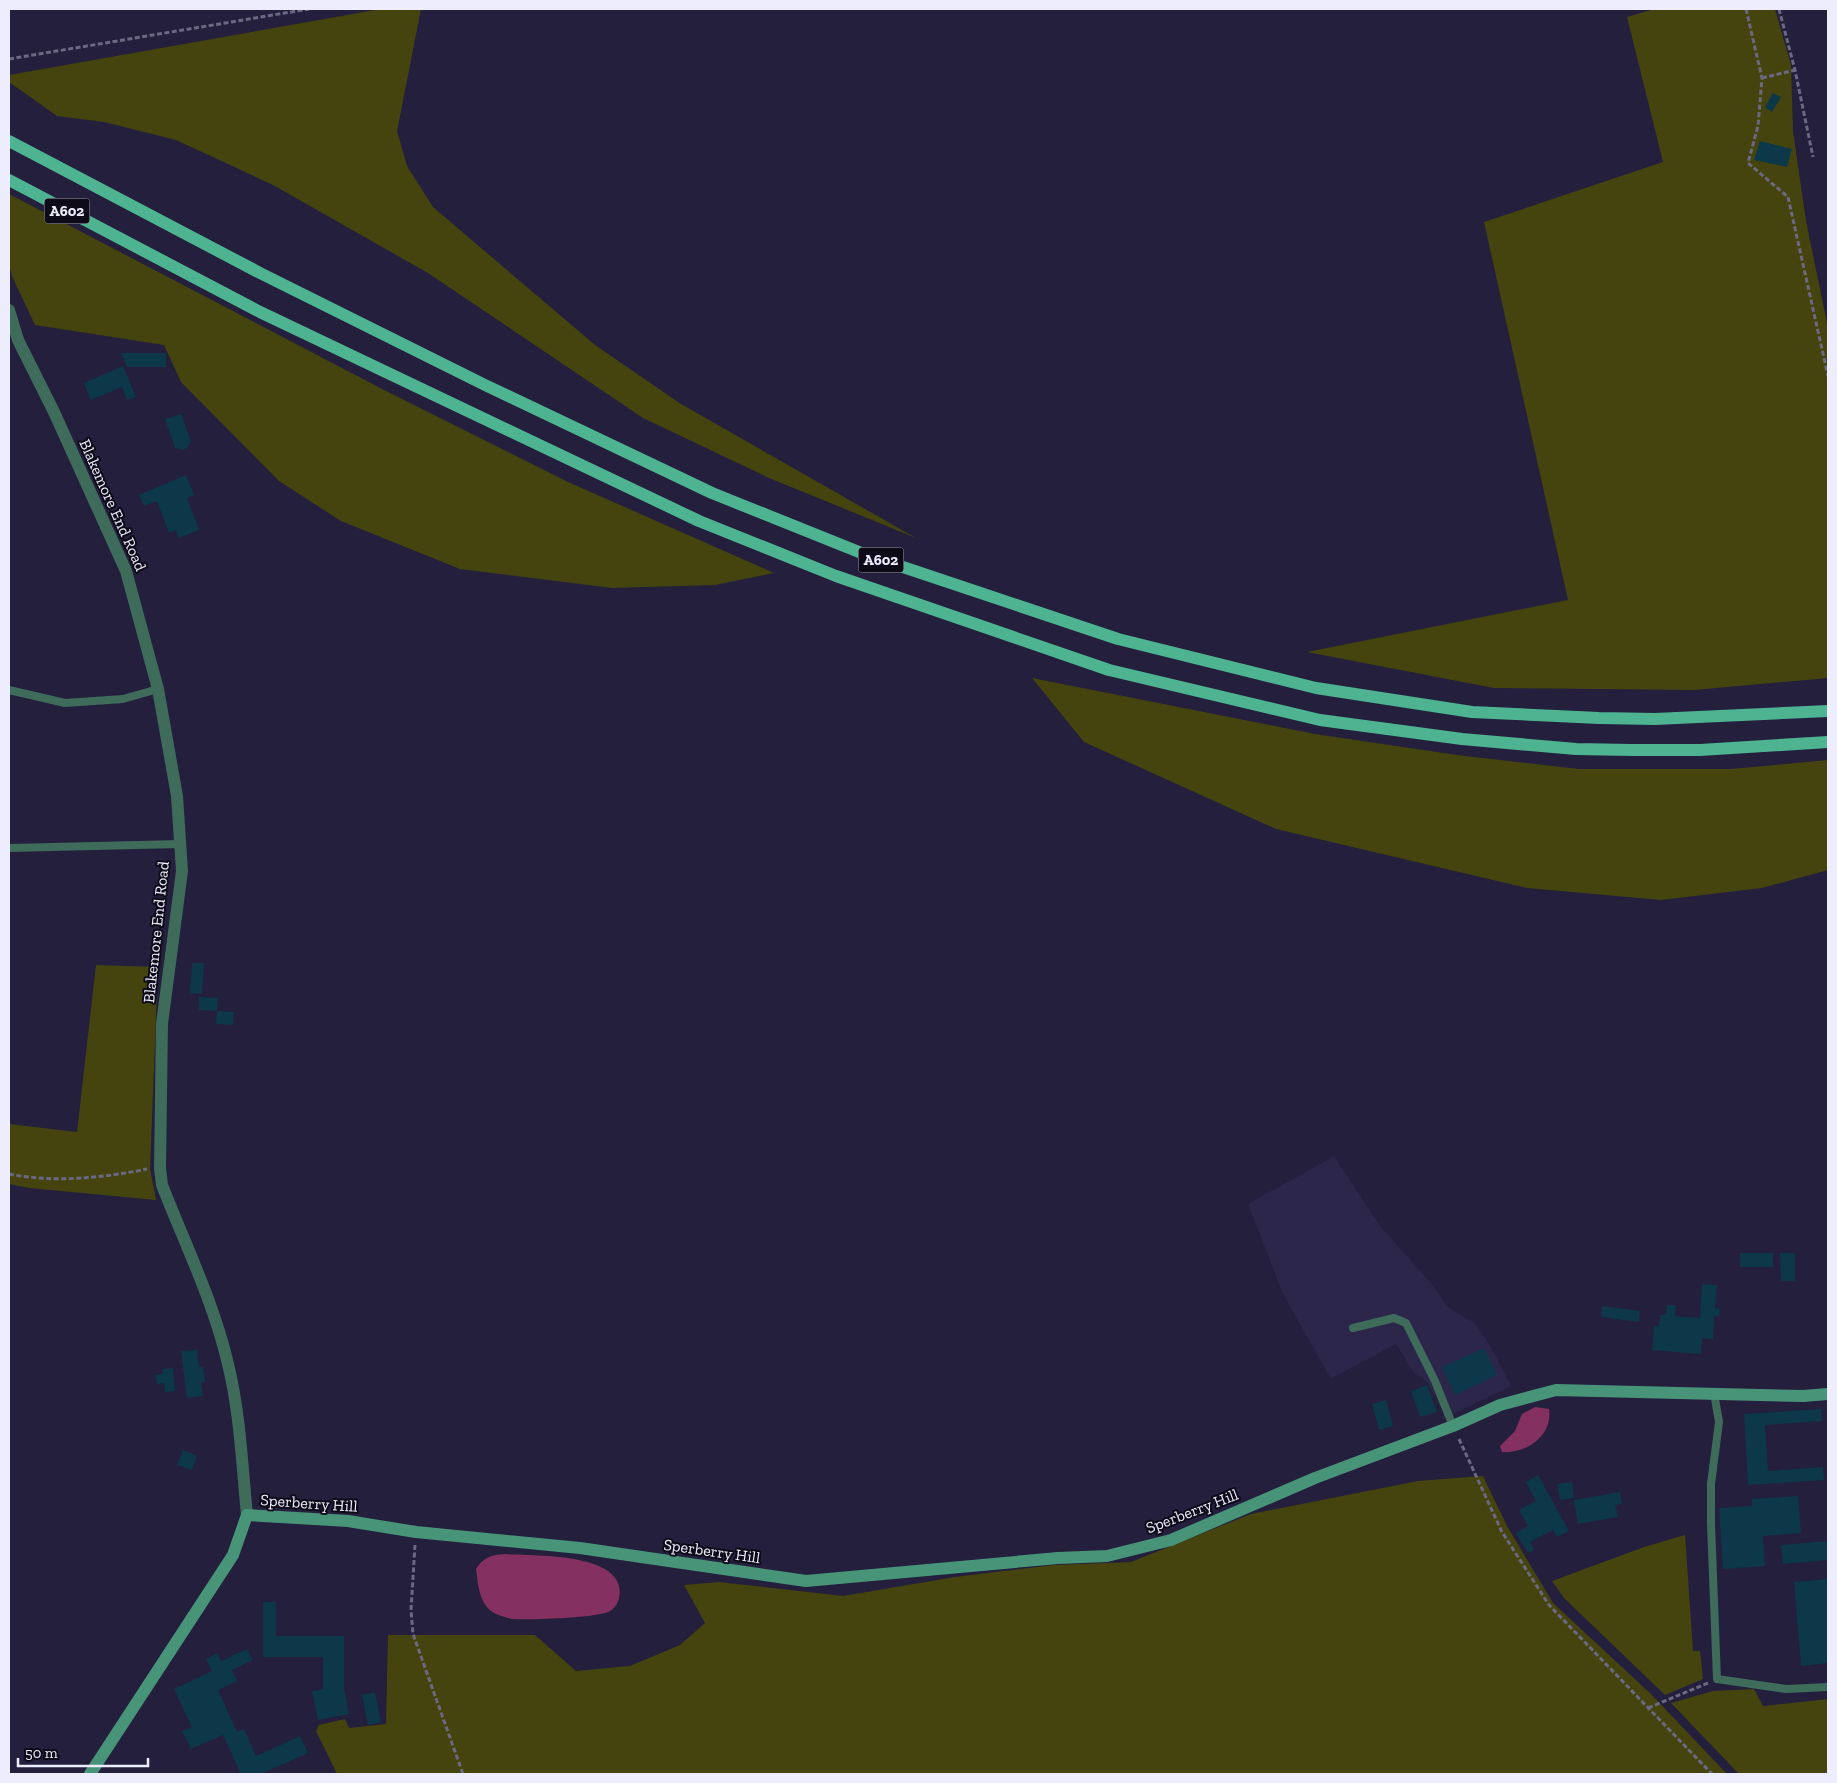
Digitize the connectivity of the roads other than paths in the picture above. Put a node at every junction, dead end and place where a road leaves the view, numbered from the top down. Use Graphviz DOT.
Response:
graph roads {
  1 [pos="9,142"];
  2 [pos="9,180"];
  3 [pos="9,310"];
  4 [pos="13,342"];
  5 [pos="158,689"];
  6 [pos="9,690"];
  7 [pos="1828,711"];
  8 [pos="1828,742"];
  9 [pos="180,844"];
  10 [pos="9,848"];
  11 [pos="1353,1328"];
  12 [pos="1714,1393"];
  13 [pos="1828,1394"];
  14 [pos="1453,1426"];
  15 [pos="247,1515"];
  16 [pos="1828,1686"];
  17 [pos="90,1774"];
  1 -- 7 [label="main road, A602"];
  2 -- 8 [label="main road, A602"];
  3 -- 4 [label="street, Blakemore End Road"];
  4 -- 5 [label="street, Blakemore End Road"];
  5 -- 6 [label="lane"];
  5 -- 9 [label="street, Blakemore End Road"];
  9 -- 10 [label="lane"];
  9 -- 15 [label="street, Blakemore End Road"];
  11 -- 14 [label="lane"];
  12 -- 13 [label="street, Sperberry Hill"];
  12 -- 14 [label="street, Sperberry Hill"];
  12 -- 16 [label="lane"];
  14 -- 15 [label="street, Sperberry Hill"];
  15 -- 17 [label="street, Sperberry Hill"];
}
